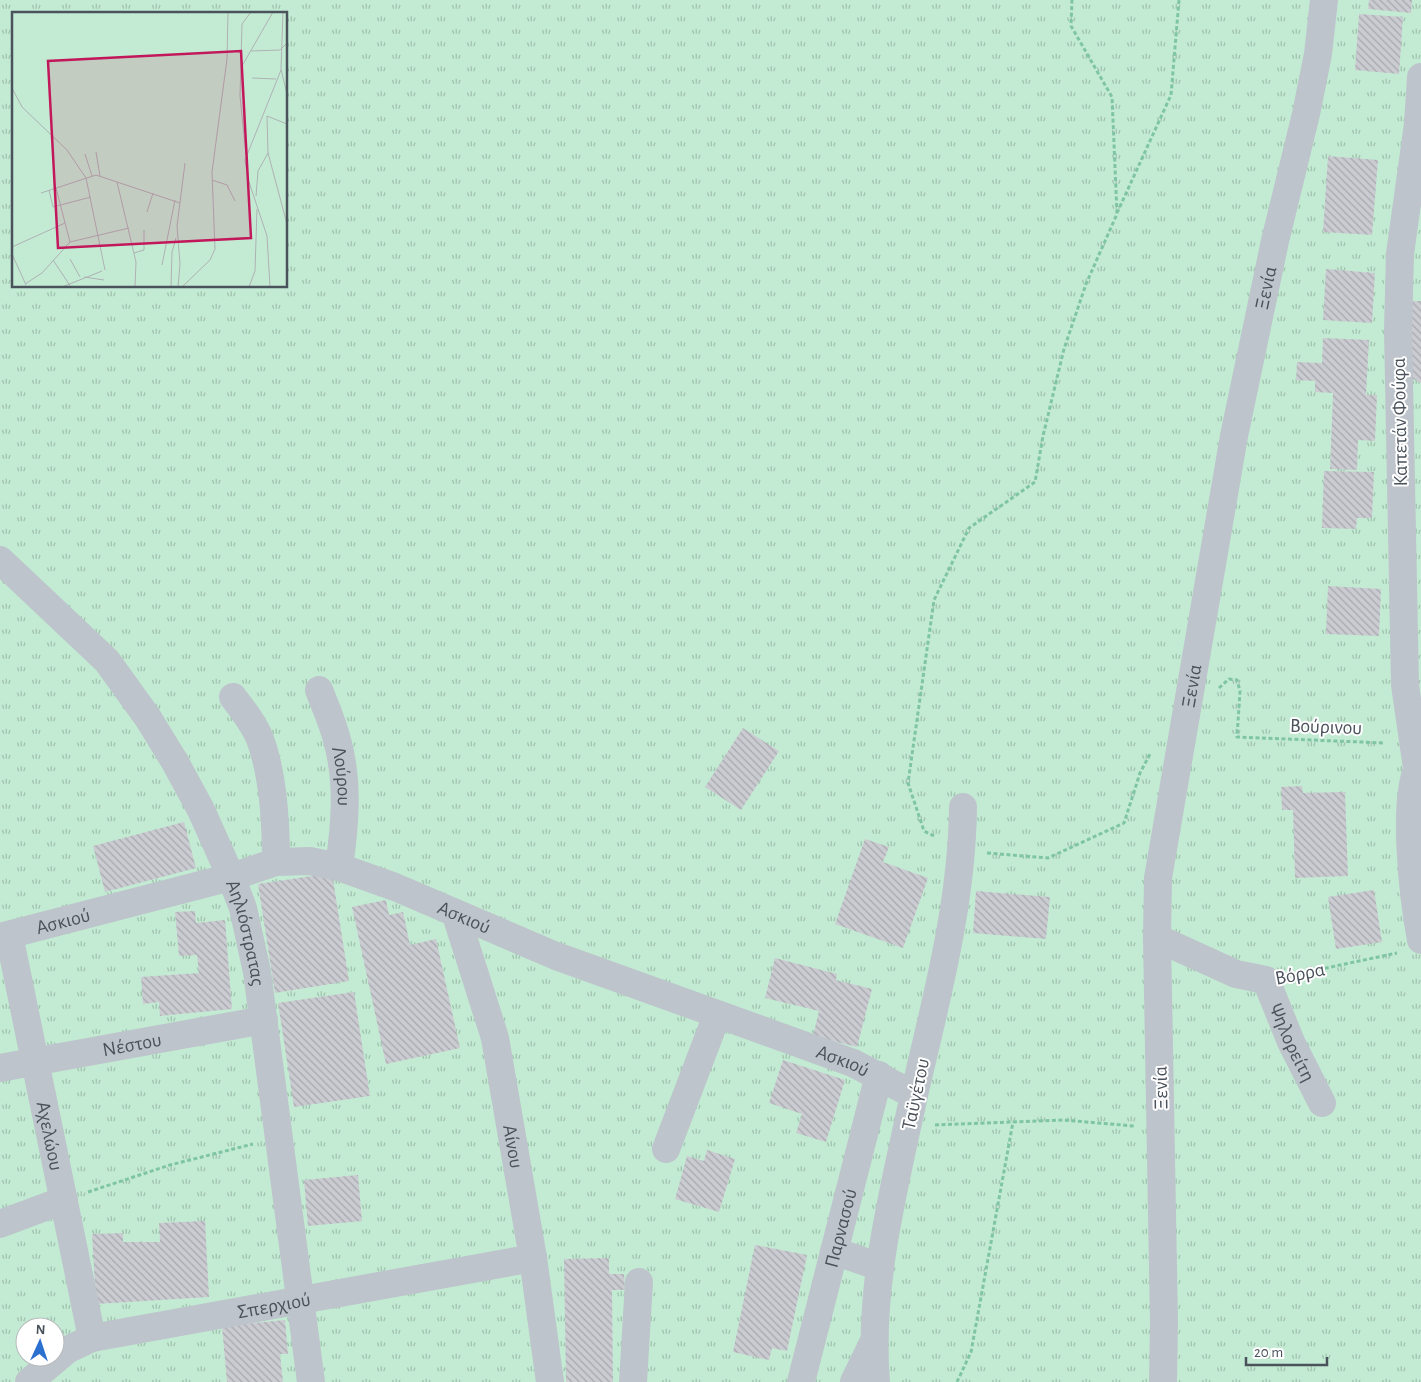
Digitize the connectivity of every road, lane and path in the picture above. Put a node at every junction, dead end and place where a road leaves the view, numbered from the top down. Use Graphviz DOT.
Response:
graph roads {
  1 [pos="1072,0"];
  2 [pos="1179,0"];
  3 [pos="1324,0"];
  4 [pos="1421,77"];
  5 [pos="1419,121"];
  6 [pos="1117,214"];
  7 [pos="0,560"];
  8 [pos="319,690"];
  9 [pos="1216,690"];
  10 [pos="233,697"];
  11 [pos="1181,735"];
  12 [pos="1417,758"];
  13 [pos="963,807"];
  14 [pos="963,848"];
  15 [pos="276,862"];
  16 [pos="339,867"];
  17 [pos="231,877"];
  18 [pos="456,915"];
  19 [pos="4,936"];
  20 [pos="1156,938"];
  21 [pos="1412,946"];
  22 [pos="1266,980"];
  23 [pos="717,1015"];
  24 [pos="264,1020"];
  25 [pos="35,1061"];
  26 [pos="0,1068"];
  27 [pos="879,1075"];
  28 [pos="914,1095"];
  29 [pos="1322,1103"];
  30 [pos="1013,1122"];
  31 [pos="907,1126"];
  32 [pos="1160,1128"];
  33 [pos="278,1139"];
  34 [pos="666,1149"];
  35 [pos="64,1200"];
  36 [pos="0,1224"];
  37 [pos="834,1252"];
  38 [pos="533,1258"];
  39 [pos="880,1266"];
  40 [pos="640,1282"];
  41 [pos="300,1300"];
  42 [pos="92,1338"];
  43 [pos="873,1343"];
  44 [pos="29,1382"];
  45 [pos="311,1382"];
  46 [pos="550,1382"];
  47 [pos="634,1382"];
  48 [pos="801,1382"];
  49 [pos="854,1382"];
  50 [pos="876,1382"];
  51 [pos="957,1382"];
  52 [pos="1163,1382"];
  1 -- 6 [label="path"];
  2 -- 6 [label="path"];
  3 -- 11 [label="street, Ξενία"];
  4 -- 5 [label="street, Καπετάν Φούφα"];
  5 -- 12 [label="street, Καπετάν Φούφα"];
  6 -- 14 [label="path"];
  7 -- 17 [label="street, Αηλιόστρατας"];
  8 -- 16 [label="street, Λούρου"];
  9 -- 12 [label="path, Βούρινου"];
  10 -- 15 [label="street"];
  11 -- 14 [label="path"];
  11 -- 20 [label="street, Ξενία"];
  12 -- 21 [label="street, Καπετάν Φούφα"];
  13 -- 14 [label="street, Ταϋγέτου"];
  14 -- 28 [label="street, Ταϋγέτου"];
  15 -- 16 [label="street, Ασκιού"];
  15 -- 17 [label="street, Ασκιού"];
  16 -- 18 [label="street, Ασκιού"];
  17 -- 19 [label="street, Ασκιού"];
  17 -- 24 [label="street, Αηλιόστρατας"];
  18 -- 23 [label="street, Ασκιού"];
  18 -- 38 [label="street, Αίνου"];
  19 -- 25 [label="street, Αχελώου"];
  20 -- 22 [label="street, Βόρρα"];
  20 -- 32 [label="street, Ξενία"];
  21 -- 22 [label="path, Βόρρα"];
  22 -- 29 [label="street, Ψηλορείτη"];
  23 -- 27 [label="street, Ασκιού"];
  23 -- 34 [label="street"];
  24 -- 25 [label="street, Νέστου"];
  24 -- 33 [label="street, Αηλιόστρατας"];
  25 -- 26 [label="street, Νέστου"];
  25 -- 35 [label="street, Αχελώου"];
  27 -- 28 [label="street, Ασκιού"];
  27 -- 37 [label="street, Παρνασού"];
  28 -- 31 [label="street, Ταϋγέτου"];
  30 -- 31 [label="path"];
  30 -- 32 [label="path"];
  30 -- 51 [label="path"];
  31 -- 39 [label="street, Ταϋγέτου"];
  32 -- 52 [label="street, Ξενία"];
  33 -- 35 [label="path"];
  33 -- 41 [label="street, Αηλιόστρατας"];
  35 -- 36 [label="street"];
  35 -- 42 [label="street, Αχελώου"];
  37 -- 39 [label="street"];
  37 -- 48 [label="street, Παρνασού"];
  38 -- 41 [label="street, Σπερχιού"];
  38 -- 46 [label="street, Αίνου"];
  39 -- 43 [label="street, Ταϋγέτου"];
  40 -- 47 [label="street"];
  41 -- 42 [label="street, Σπερχιού"];
  41 -- 45 [label="street, Αηλιόστρατας"];
  42 -- 44 [label="street, Σπερχιού"];
  43 -- 49 [label="street"];
  43 -- 50 [label="street, Ταϋγέτου"];
}
